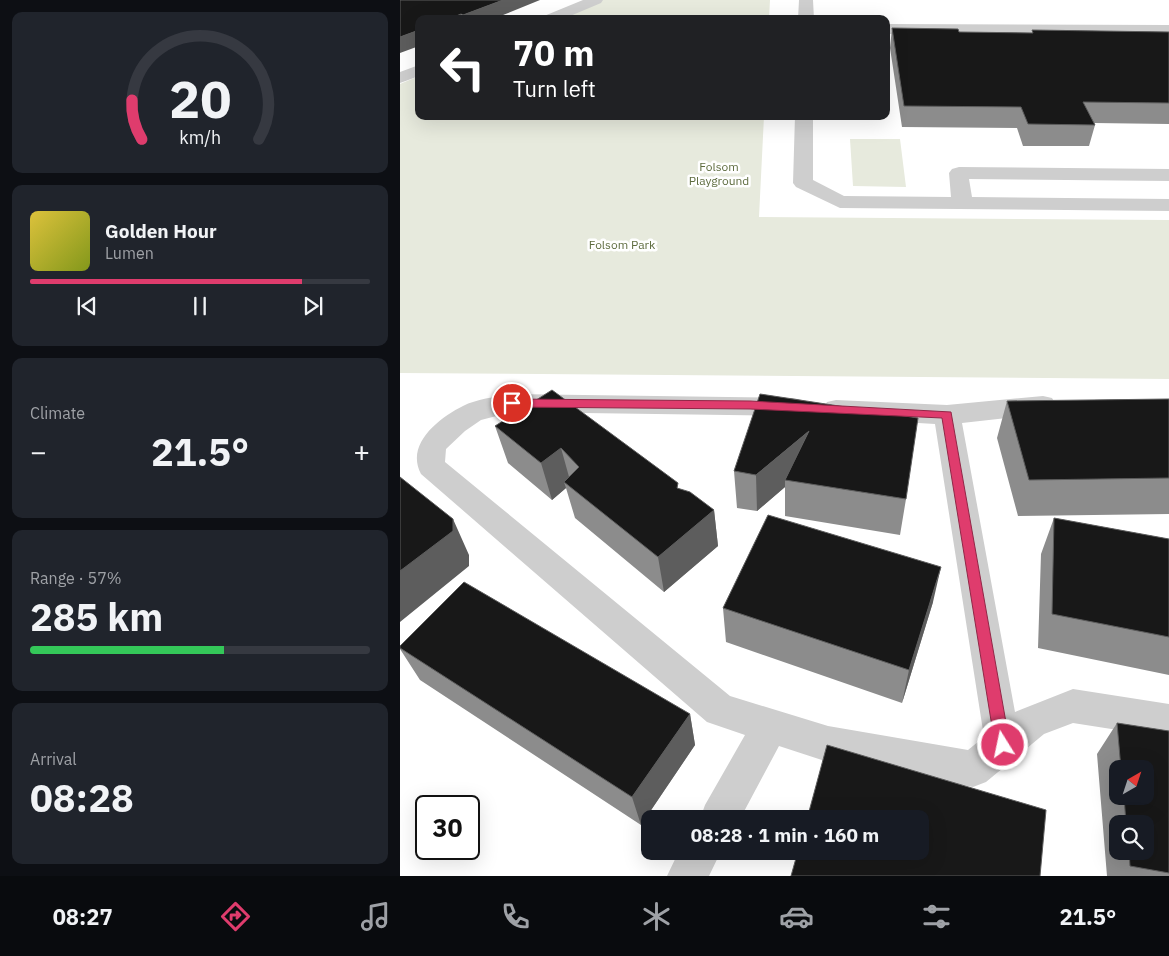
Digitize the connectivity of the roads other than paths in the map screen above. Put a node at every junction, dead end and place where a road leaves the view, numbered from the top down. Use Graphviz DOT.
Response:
graph roads {
  1 [pos="596,0"];
  2 [pos="806,0"];
  3 [pos="559,15"];
  4 [pos="806,15"];
  5 [pos="890,29"];
  6 [pos="1169,30"];
  7 [pos="415,72"];
  8 [pos="400,78"];
  9 [pos="804,120"];
  10 [pos="1169,175"];
  11 [pos="962,204"];
  12 [pos="1169,205"];
  13 [pos="1069,405"];
  14 [pos="947,415"];
  15 [pos="1169,721"];
  16 [pos="770,726"];
  17 [pos="1003,745"];
  18 [pos="724,810"];
  19 [pos="696,860"];
  20 [pos="687,876"];
  1 -- 3 [label="street"];
  2 -- 4 [label="street"];
  5 -- 6 [label="street"];
  7 -- 8 [label="street"];
  9 -- 11 [label="street"];
  10 -- 11 [label="street"];
  11 -- 12 [label="street"];
  13 -- 14 [label="street"];
  14 -- 16 [label="street"];
  14 -- 17 [label="street"];
  15 -- 17 [label="street"];
  16 -- 17 [label="street"];
  16 -- 18 [label="street"];
  19 -- 20 [label="street"];
}
